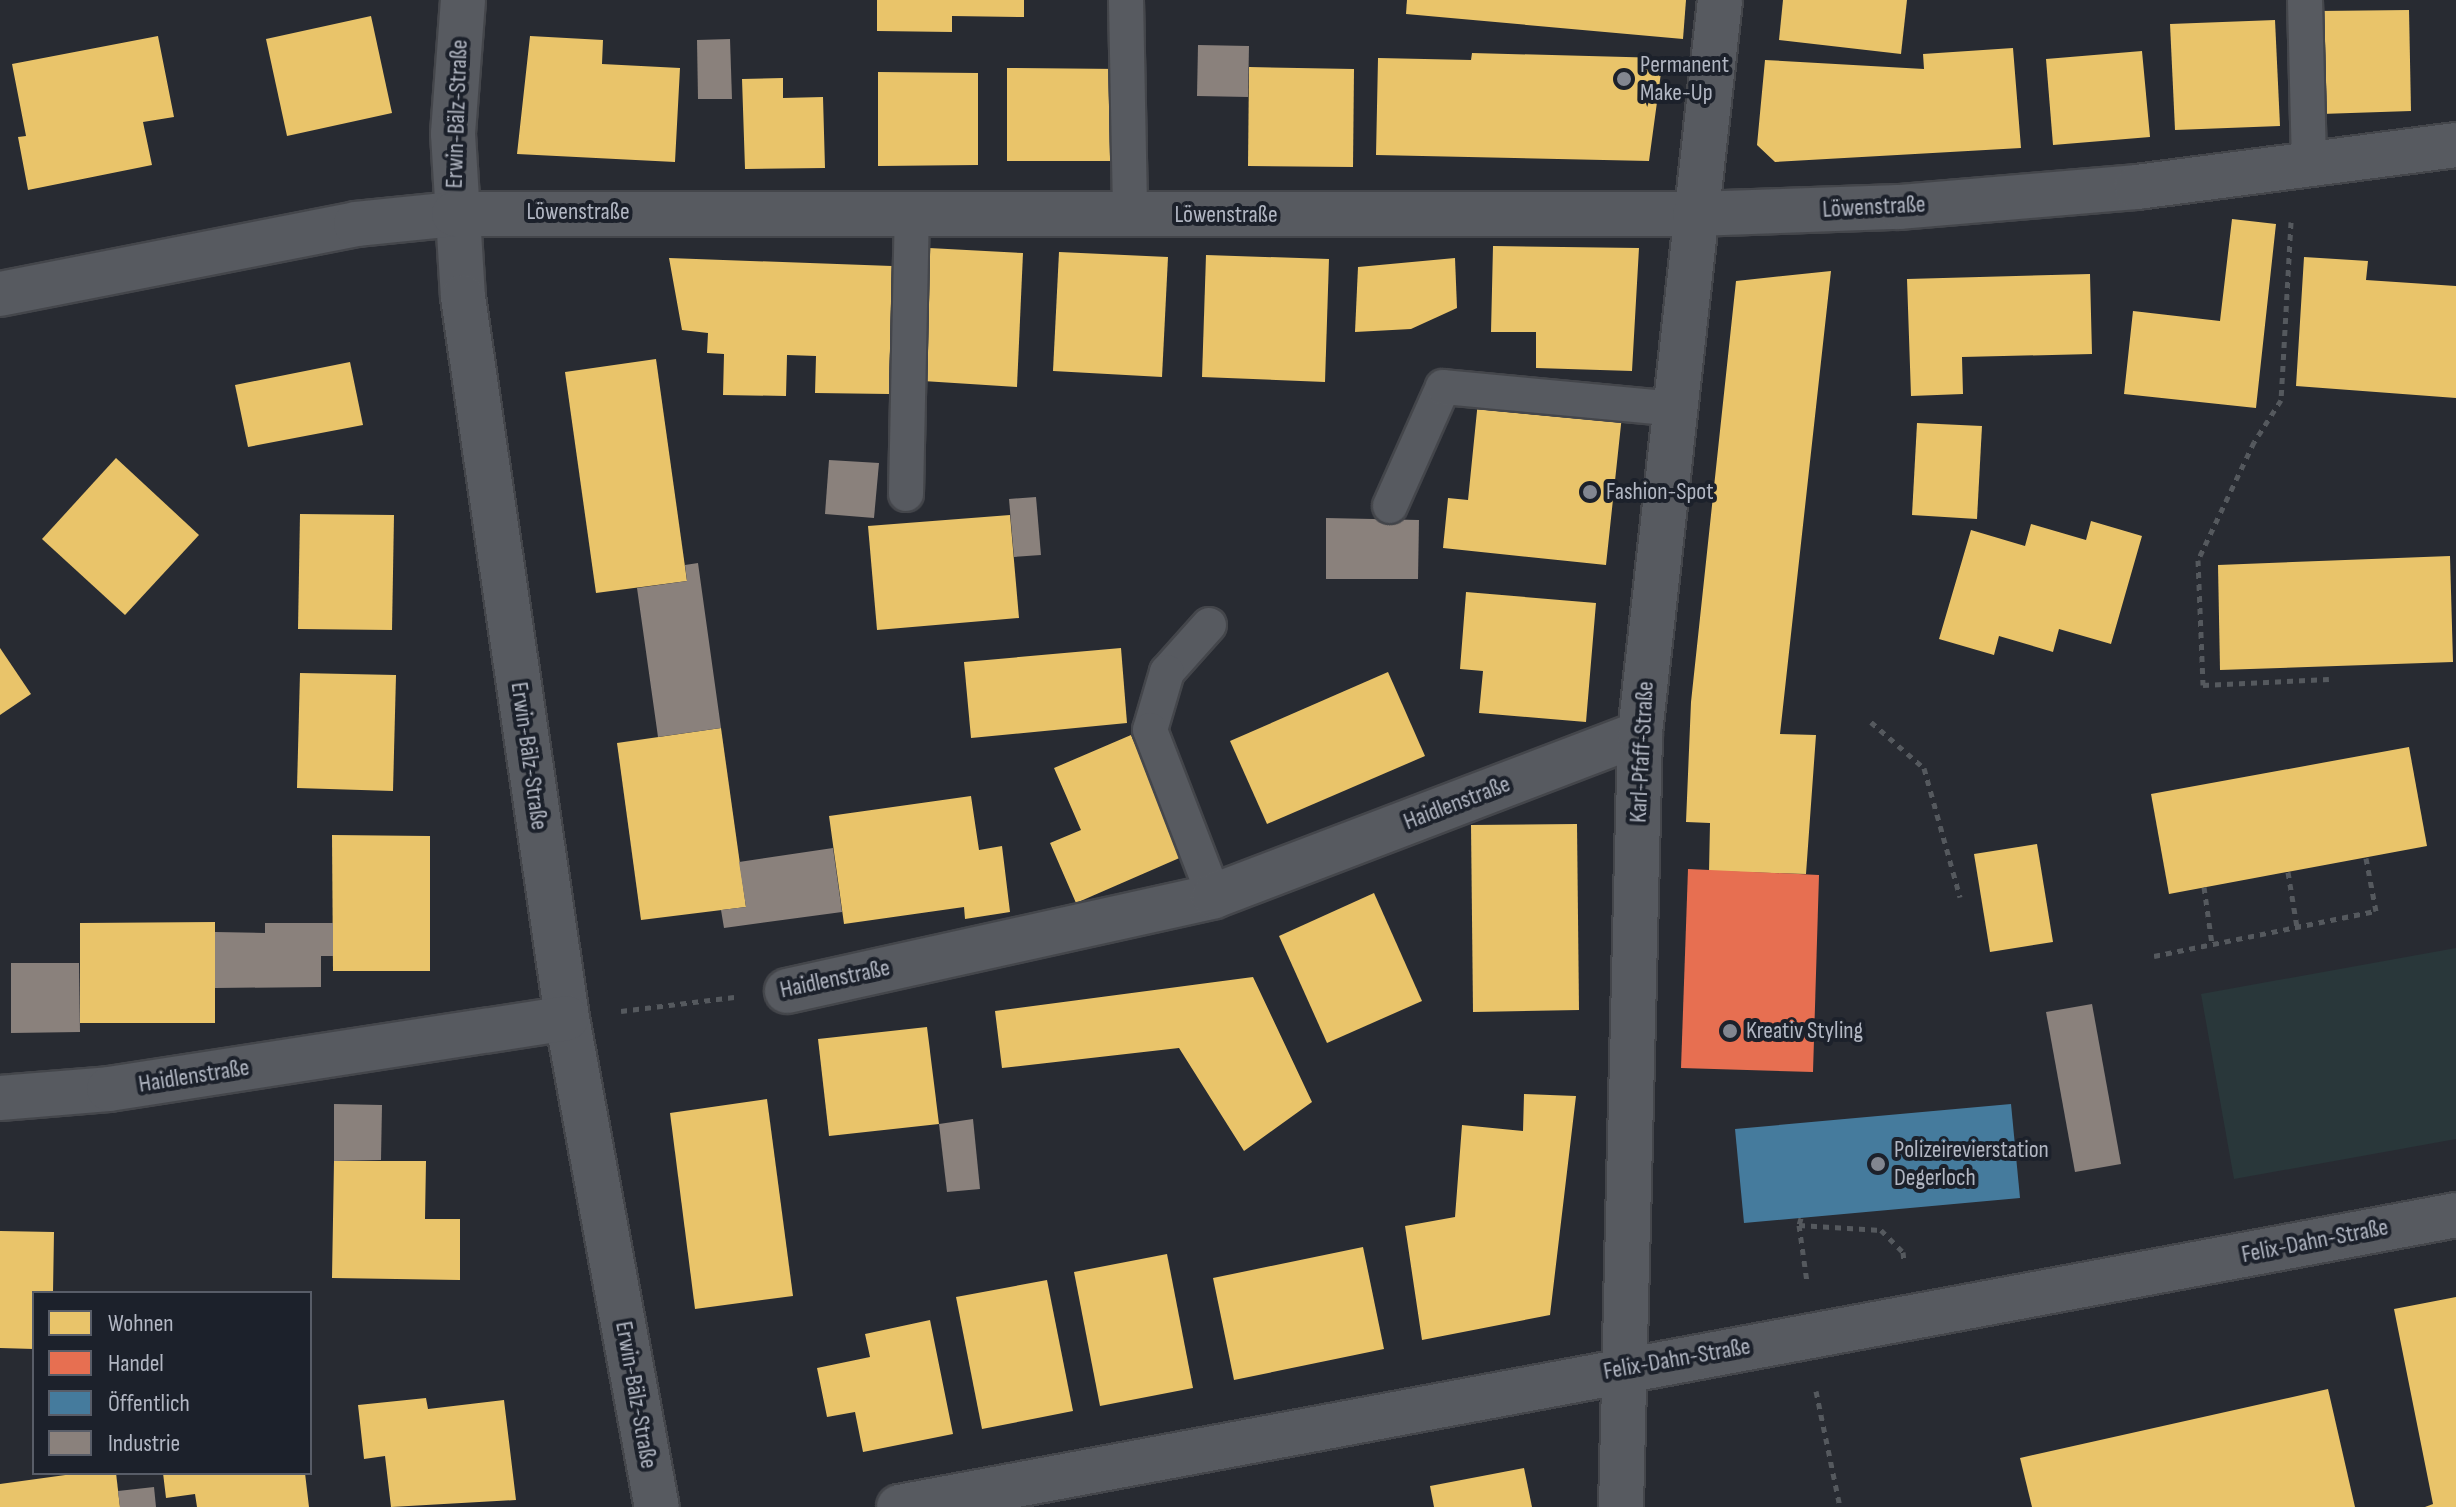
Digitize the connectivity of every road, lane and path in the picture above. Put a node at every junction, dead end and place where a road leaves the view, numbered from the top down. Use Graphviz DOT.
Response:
graph roads {
  1 [pos="463,0"];
  2 [pos="1126,0"];
  3 [pos="1720,0"];
  4 [pos="2305,0"];
  5 [pos="2456,145"];
  6 [pos="2301,168"];
  7 [pos="454,214"];
  8 [pos="1695,214"];
  9 [pos="912,215"];
  10 [pos="1130,215"];
  11 [pos="0,294"];
  12 [pos="1674,409"];
  13 [pos="906,494"];
  14 [pos="1390,506"];
  15 [pos="1209,625"];
  16 [pos="2329,679"];
  17 [pos="1871,722"];
  18 [pos="1640,733"];
  19 [pos="2366,858"];
  20 [pos="2288,872"];
  21 [pos="2204,887"];
  22 [pos="1214,896"];
  23 [pos="1960,897"];
  24 [pos="2297,927"];
  25 [pos="2212,944"];
  26 [pos="2154,956"];
  27 [pos="787,991"];
  28 [pos="567,1018"];
  29 [pos="0,1098"];
  30 [pos="2456,1215"];
  31 [pos="1801,1218"];
  32 [pos="1907,1317"];
  33 [pos="1804,1336"];
  34 [pos="1622,1369"];
  35 [pos="657,1507"];
  36 [pos="899,1507"];
  37 [pos="1621,1507"];
  38 [pos="1840,1507"];
  1 -- 7 [label="street, Erwin-Bälz-Straße"];
  2 -- 10 [label="lane"];
  3 -- 8 [label="street, Karl-Pfaff-Straße"];
  4 -- 6 [label="lane"];
  5 -- 6 [label="street, Löwenstraße"];
  6 -- 8 [label="street, Löwenstraße"];
  6 -- 16 [label="path"];
  7 -- 9 [label="street, Löwenstraße"];
  7 -- 11 [label="street, Löwenstraße"];
  7 -- 28 [label="street, Erwin-Bälz-Straße"];
  8 -- 10 [label="street, Löwenstraße"];
  8 -- 12 [label="street, Karl-Pfaff-Straße"];
  9 -- 10 [label="street, Löwenstraße"];
  9 -- 13 [label="lane"];
  12 -- 14 [label="lane"];
  12 -- 18 [label="street, Karl-Pfaff-Straße"];
  15 -- 22 [label="lane"];
  17 -- 23 [label="path"];
  18 -- 22 [label="street, Haidlenstraße"];
  18 -- 34 [label="street, Karl-Pfaff-Straße"];
  19 -- 24 [label="path"];
  20 -- 24 [label="path"];
  21 -- 25 [label="path"];
  22 -- 27 [label="street, Haidlenstraße"];
  24 -- 25 [label="path"];
  25 -- 26 [label="path"];
  27 -- 28 [label="path, Haidlenstraße"];
  28 -- 29 [label="street, Haidlenstraße"];
  28 -- 35 [label="street, Erwin-Bälz-Straße"];
  30 -- 32 [label="street, Felix-Dahn-Straße"];
  31 -- 32 [label="path"];
  32 -- 33 [label="street, Felix-Dahn-Straße"];
  33 -- 34 [label="street, Felix-Dahn-Straße"];
  33 -- 38 [label="path"];
  34 -- 36 [label="street, Felix-Dahn-Straße"];
  34 -- 37 [label="street, Karl-Pfaff-Straße"];
}
